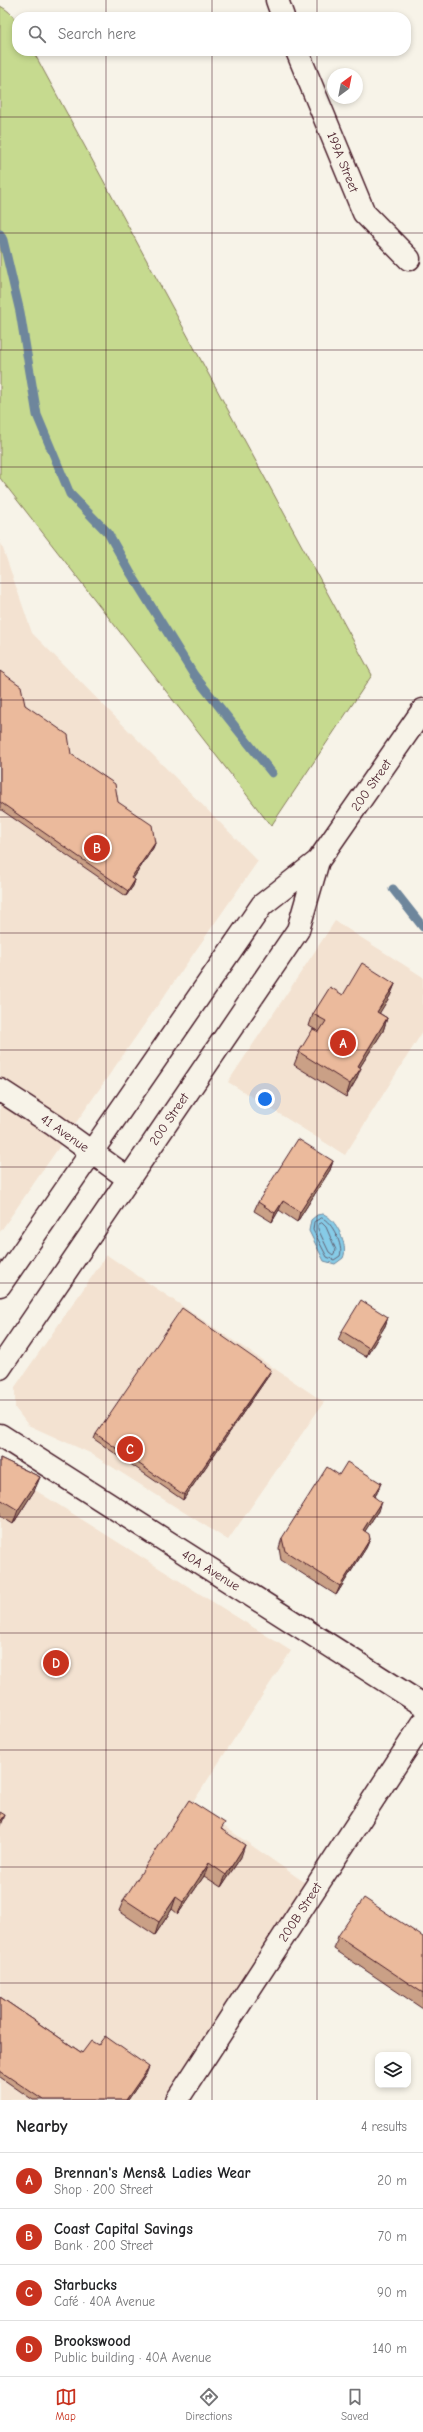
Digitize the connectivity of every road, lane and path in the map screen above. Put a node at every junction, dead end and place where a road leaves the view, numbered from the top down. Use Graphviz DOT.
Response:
graph roads {
  1 [pos="277,0"];
  2 [pos="281,12"];
  3 [pos="299,56"];
  4 [pos="409,259"];
  5 [pos="423,710"];
  6 [pos="318,860"];
  7 [pos="0,1090"];
  8 [pos="92,1151"];
  9 [pos="129,1179"];
  10 [pos="0,1285"];
  11 [pos="0,1368"];
  12 [pos="0,1435"];
  13 [pos="423,1705"];
  14 [pos="423,1723"];
  15 [pos="177,2100"];
  1 -- 2 [label="street"];
  3 -- 4 [label="street, 199A Street"];
  5 -- 6 [label="street, 200 Street"];
  6 -- 8 [label="street, 200 Street"];
  6 -- 9 [label="street, 200 Street"];
  7 -- 8 [label="street, 41 Avenue"];
  8 -- 9 [label="street, 41 Avenue"];
  8 -- 10 [label="street, 200 Street"];
  9 -- 11 [label="street, 200 Street"];
  12 -- 13 [label="street, 40A Avenue"];
  14 -- 15 [label="street, 200B Street"];
}
